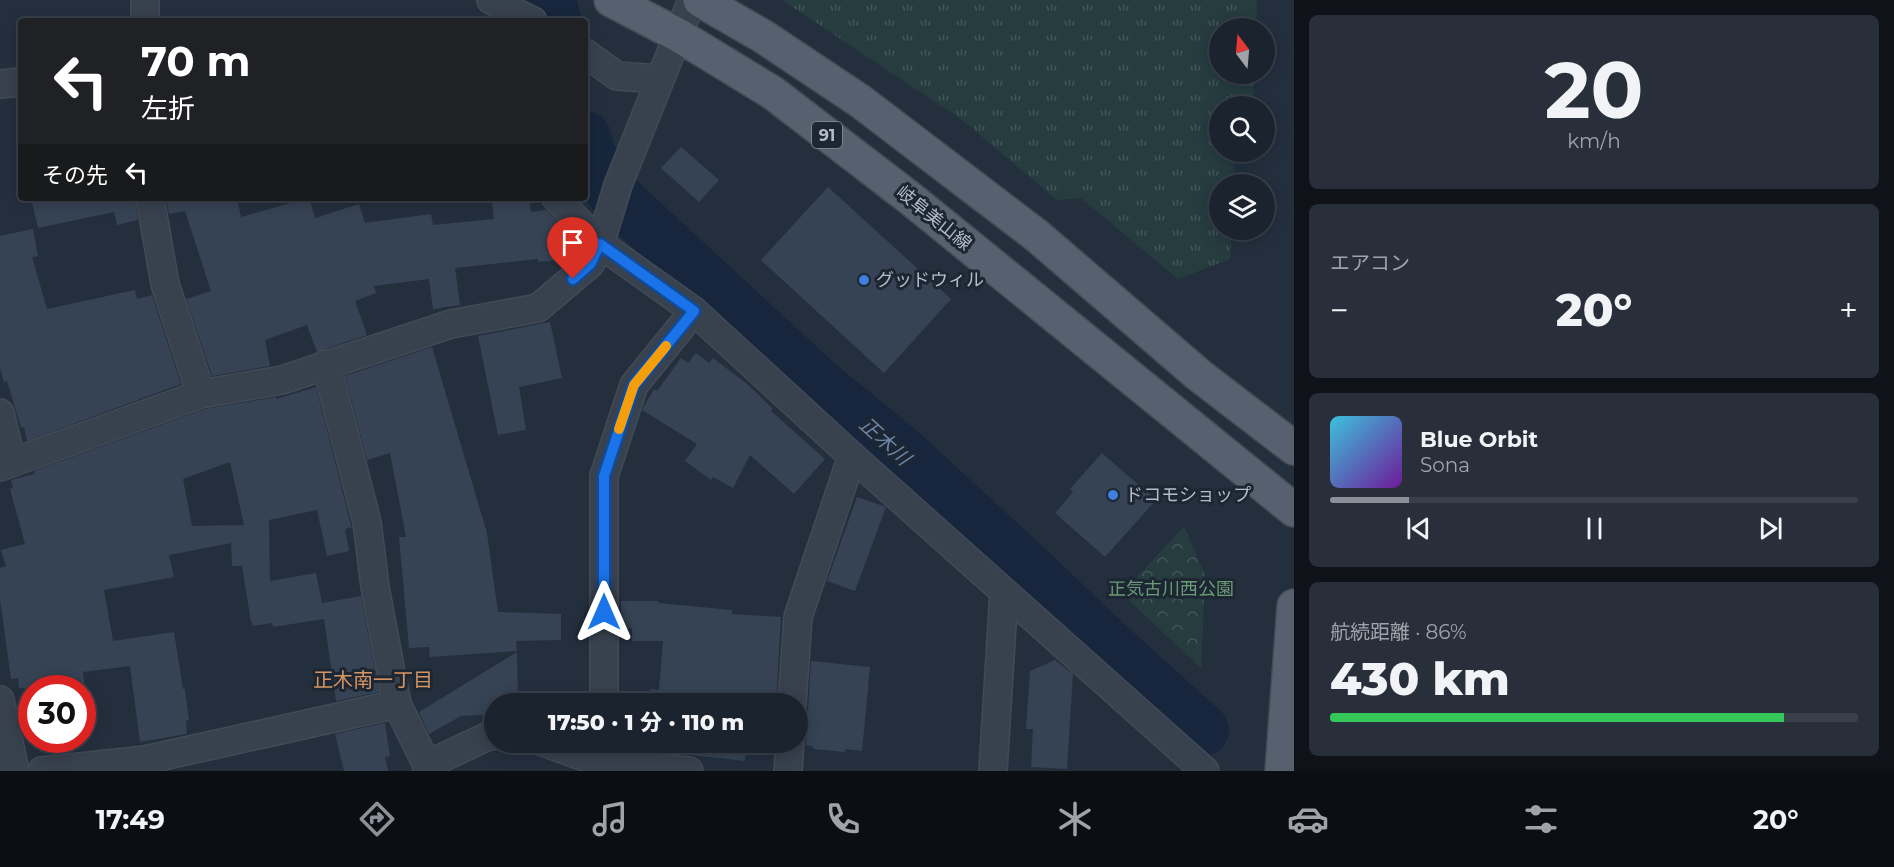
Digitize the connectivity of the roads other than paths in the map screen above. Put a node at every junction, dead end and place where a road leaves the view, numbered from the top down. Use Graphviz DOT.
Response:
graph roads {
  1 [pos="145,0"];
  2 [pos="491,0"];
  3 [pos="611,0"];
  4 [pos="692,0"];
  5 [pos="700,0"];
  6 [pos="528,17"];
  7 [pos="145,18"];
  8 [pos="678,35"];
  9 [pos="588,55"];
  10 [pos="660,79"];
  11 [pos="18,82"];
  12 [pos="0,84"];
  13 [pos="151,201"];
  14 [pos="559,201"];
  15 [pos="600,244"];
  16 [pos="694,311"];
  17 [pos="326,364"];
  18 [pos="201,394"];
  19 [pos="0,413"];
  20 [pos="1294,448"];
  21 [pos="852,456"];
  22 [pos="6,465"];
  23 [pos="1294,510"];
  24 [pos="1004,592"];
  25 [pos="1294,606"];
  26 [pos="604,693"];
  27 [pos="793,693"];
  28 [pos="0,700"];
  29 [pos="397,704"];
  30 [pos="484,738"];
  31 [pos="582,753"];
  32 [pos="789,753"];
  33 [pos="604,759"];
  34 [pos="427,768"];
  35 [pos="15,771"];
  36 [pos="42,771"];
  37 [pos="689,771"];
  38 [pos="788,771"];
  39 [pos="993,771"];
  40 [pos="1205,771"];
  41 [pos="1282,771"];
  1 -- 7 [label="street"];
  2 -- 6 [label="street"];
  3 -- 8 [label="main road, 岐阜美山線 / 91"];
  4 -- 8 [label="street"];
  5 -- 20 [label="main road"];
  8 -- 10 [label="street"];
  8 -- 23 [label="main road, 岐阜美山線 / 91"];
  9 -- 10 [label="street"];
  10 -- 15 [label="street"];
  11 -- 12 [label="street"];
  13 -- 18 [label="street"];
  14 -- 15 [label="street"];
  15 -- 16 [label="street"];
  15 -- 17 [label="street"];
  16 -- 21 [label="street"];
  16 -- 26 [label="street"];
  17 -- 18 [label="street"];
  17 -- 29 [label="street"];
  18 -- 22 [label="street"];
  19 -- 22 [label="street"];
  21 -- 24 [label="street"];
  21 -- 27 [label="street"];
  24 -- 39 [label="street"];
  24 -- 40 [label="street"];
  25 -- 41 [label="main road"];
  28 -- 35 [label="street"];
  29 -- 34 [label="street"];
  29 -- 36 [label="street"];
  30 -- 34 [label="street"];
  31 -- 33 [label="street"];
  32 -- 38 [label="street"];
  33 -- 37 [label="street"];
}
